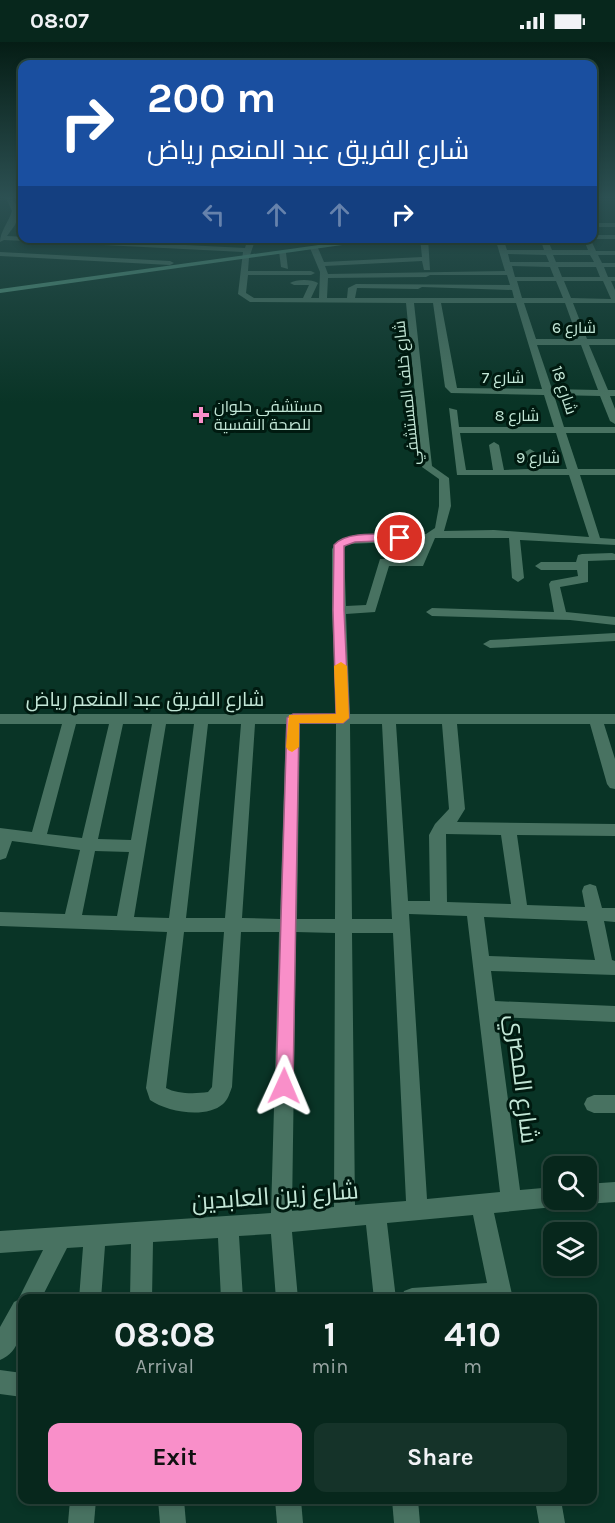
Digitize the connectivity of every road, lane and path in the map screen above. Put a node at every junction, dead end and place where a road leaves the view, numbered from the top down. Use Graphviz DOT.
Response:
graph roads {
  1 [pos="154,265"];
  2 [pos="168,265"];
  3 [pos="244,265"];
  4 [pos="284,265"];
  5 [pos="317,265"];
  6 [pos="318,265"];
  7 [pos="318,265"];
  8 [pos="426,265"];
  9 [pos="507,265"];
  10 [pos="554,265"];
  11 [pos="599,265"];
  12 [pos="355,268"];
  13 [pos="285,270"];
  14 [pos="243,273"];
  15 [pos="311,273"];
  16 [pos="426,274"];
  17 [pos="511,276"];
  18 [pos="559,279"];
  19 [pos="610,279"];
  20 [pos="289,283"];
  21 [pos="0,286"];
  22 [pos="419,286"];
  23 [pos="475,287"];
  24 [pos="0,291"];
  25 [pos="291,300"];
  26 [pos="306,300"];
  27 [pos="323,300"];
  28 [pos="351,300"];
  29 [pos="414,300"];
  30 [pos="615,300"];
  31 [pos="437,301"];
  32 [pos="479,301"];
  33 [pos="519,301"];
  34 [pos="568,301"];
  35 [pos="532,342"];
  36 [pos="584,342"];
  37 [pos="615,342"];
  38 [pos="548,392"];
  39 [pos="604,393"];
  40 [pos="615,393"];
  41 [pos="452,410"];
  42 [pos="615,421"];
  43 [pos="455,430"];
  44 [pos="560,430"];
  45 [pos="615,430"];
  46 [pos="494,445"];
  47 [pos="530,452"];
  48 [pos="499,472"];
  49 [pos="535,472"];
  50 [pos="573,472"];
  51 [pos="615,472"];
  52 [pos="514,534"];
  53 [pos="432,536"];
  54 [pos="606,542"];
  55 [pos="614,561"];
  56 [pos="541,566"];
  57 [pos="582,566"];
  58 [pos="518,578"];
  59 [pos="338,610"];
  60 [pos="432,612"];
  61 [pos="561,616"];
  62 [pos="615,621"];
  63 [pos="615,637"];
  64 [pos="490,644"];
  65 [pos="70,718"];
  66 [pos="117,718"];
  67 [pos="160,718"];
  68 [pos="202,718"];
  69 [pos="248,718"];
  70 [pos="293,718"];
  71 [pos="343,718"];
  72 [pos="389,718"];
  73 [pos="449,718"];
  74 [pos="0,719"];
  75 [pos="596,719"];
  76 [pos="615,719"];
  77 [pos="615,784"];
  78 [pos="441,828"];
  79 [pos="508,829"];
  80 [pos="615,830"];
  81 [pos="3,834"];
  82 [pos="38,840"];
  83 [pos="88,845"];
  84 [pos="137,846"];
  85 [pos="0,854"];
  86 [pos="590,891"];
  87 [pos="399,907"];
  88 [pos="439,908"];
  89 [pos="475,910"];
  90 [pos="520,911"];
  91 [pos="595,914"];
  92 [pos="615,915"];
  93 [pos="0,919"];
  94 [pos="72,921"];
  95 [pos="124,923"];
  96 [pos="176,925"];
  97 [pos="233,926"];
  98 [pos="288,926"];
  99 [pos="344,926"];
  100 [pos="400,926"];
  101 [pos="481,963"];
  102 [pos="612,971"];
  103 [pos="487,1009"];
  104 [pos="615,1014"];
  105 [pos="594,1104"];
  106 [pos="615,1104"];
  107 [pos="615,1192"];
  108 [pos="597,1193"];
  109 [pos="543,1198"];
  110 [pos="511,1200"];
  111 [pos="480,1204"];
  112 [pos="417,1209"];
  113 [pos="375,1214"];
  114 [pos="345,1216"];
  115 [pos="281,1223"];
  116 [pos="228,1226"];
  117 [pos="142,1232"];
  118 [pos="95,1236"];
  119 [pos="61,1238"];
  120 [pos="0,1242"];
  121 [pos="32,1294"];
  122 [pos="90,1294"];
  123 [pos="141,1294"];
  124 [pos="232,1294"];
  125 [pos="287,1294"];
  126 [pos="384,1294"];
  127 [pos="501,1294"];
  128 [pos="18,1317"];
  129 [pos="0,1349"];
  130 [pos="0,1382"];
  131 [pos="18,1384"];
  132 [pos="82,1504"];
  133 [pos="171,1504"];
  134 [pos="289,1504"];
  135 [pos="405,1504"];
  136 [pos="549,1504"];
  137 [pos="81,1523"];
  138 [pos="173,1523"];
  139 [pos="291,1523"];
  140 [pos="406,1523"];
  141 [pos="552,1523"];
  1 -- 21 [label="main road"];
  2 -- 24 [label="main road"];
  3 -- 14 [label="street"];
  4 -- 13 [label="street"];
  5 -- 27 [label="street"];
  6 -- 12 [label="street"];
  7 -- 16 [label="street"];
  8 -- 16 [label="street"];
  9 -- 17 [label="street, شارع 18"];
  10 -- 17 [label="street"];
  10 -- 18 [label="street"];
  11 -- 19 [label="street"];
  13 -- 14 [label="street"];
  13 -- 15 [label="street"];
  13 -- 20 [label="street"];
  14 -- 25 [label="street"];
  16 -- 17 [label="street"];
  16 -- 22 [label="street"];
  17 -- 18 [label="street"];
  17 -- 23 [label="street"];
  17 -- 33 [label="street, شارع 18"];
  18 -- 19 [label="street"];
  18 -- 34 [label="street"];
  19 -- 30 [label="street"];
  20 -- 25 [label="street"];
  20 -- 26 [label="street"];
  22 -- 23 [label="street"];
  22 -- 28 [label="street"];
  22 -- 29 [label="street"];
  23 -- 32 [label="street"];
  25 -- 26 [label="street"];
  26 -- 27 [label="street"];
  27 -- 28 [label="street"];
  28 -- 29 [label="street"];
  29 -- 31 [label="street"];
  29 -- 53 [label="street, شارع خلف المستشفي"];
  30 -- 34 [label="street"];
  31 -- 32 [label="street"];
  31 -- 38 [label="street, شارع 7"];
  32 -- 33 [label="street"];
  33 -- 34 [label="street"];
  33 -- 35 [label="street, شارع 18"];
  34 -- 36 [label="street"];
  35 -- 36 [label="street, شارع 6"];
  35 -- 38 [label="street, شارع 18"];
  36 -- 37 [label="street, شارع 6"];
  36 -- 39 [label="street"];
  38 -- 39 [label="street, شارع 7"];
  38 -- 44 [label="street, شارع 18"];
  39 -- 40 [label="street, شارع 7"];
  39 -- 42 [label="street"];
  41 -- 43 [label="street"];
  43 -- 44 [label="street, شارع 8"];
  43 -- 48 [label="street, شارع 9"];
  44 -- 45 [label="street, شارع 8"];
  44 -- 50 [label="street, شارع 18"];
  46 -- 48 [label="street"];
  47 -- 49 [label="street"];
  48 -- 49 [label="street, شارع 9"];
  49 -- 50 [label="street, شارع 9"];
  50 -- 51 [label="street, شارع 9"];
  50 -- 54 [label="street, شارع 18"];
  52 -- 53 [label="street"];
  52 -- 54 [label="street"];
  52 -- 58 [label="street"];
  53 -- 59 [label="street"];
  53 -- 59 [label="street"];
  54 -- 55 [label="street, شارع 18"];
  55 -- 57 [label="street"];
  56 -- 57 [label="street"];
  57 -- 61 [label="street"];
  59 -- 71 [label="street"];
  60 -- 61 [label="street"];
  61 -- 62 [label="street"];
  63 -- 64 [label="street"];
  65 -- 66 [label="street, شارع الفريق عبد المنعم رياض"];
  65 -- 74 [label="street, شارع الفريق عبد المنعم رياض"];
  65 -- 82 [label="street"];
  66 -- 67 [label="street, شارع الفريق عبد المنعم رياض"];
  66 -- 83 [label="street"];
  67 -- 68 [label="street, شارع الفريق عبد المنعم رياض"];
  67 -- 84 [label="street"];
  68 -- 69 [label="street, شارع الفريق عبد المنعم رياض"];
  68 -- 96 [label="street"];
  69 -- 70 [label="street, شارع الفريق عبد المنعم رياض"];
  69 -- 97 [label="street"];
  70 -- 71 [label="street, شارع الفريق عبد المنعم رياض"];
  70 -- 98 [label="street"];
  71 -- 72 [label="street, شارع الفريق عبد المنعم رياض"];
  71 -- 99 [label="street"];
  72 -- 73 [label="street, شارع الفريق عبد المنعم رياض"];
  72 -- 87 [label="street"];
  73 -- 75 [label="street, شارع الفريق عبد المنعم رياض"];
  73 -- 78 [label="street"];
  75 -- 76 [label="street, شارع الفريق عبد المنعم رياض"];
  75 -- 77 [label="street"];
  78 -- 79 [label="street"];
  78 -- 88 [label="street"];
  79 -- 80 [label="street"];
  79 -- 90 [label="street"];
  81 -- 82 [label="street"];
  81 -- 85 [label="street"];
  82 -- 83 [label="street"];
  83 -- 84 [label="street"];
  83 -- 94 [label="street"];
  84 -- 95 [label="street"];
  86 -- 91 [label="street"];
  87 -- 88 [label="street"];
  87 -- 100 [label="street"];
  88 -- 89 [label="street"];
  89 -- 90 [label="street"];
  89 -- 101 [label="street, شارع المصري"];
  90 -- 91 [label="street"];
  91 -- 92 [label="street"];
  91 -- 102 [label="street"];
  93 -- 94 [label="street"];
  94 -- 95 [label="street"];
  95 -- 96 [label="street"];
  96 -- 97 [label="street"];
  96 -- 97 [label="street"];
  97 -- 98 [label="street"];
  98 -- 99 [label="street"];
  98 -- 115 [label="street"];
  99 -- 100 [label="street"];
  99 -- 114 [label="street"];
  100 -- 112 [label="street"];
  101 -- 102 [label="street"];
  101 -- 103 [label="street, شارع المصري"];
  103 -- 104 [label="street"];
  103 -- 110 [label="street, شارع المصري"];
  105 -- 106 [label="street"];
  107 -- 108 [label="street"];
  109 -- 110 [label="street, شارع زين العابدين"];
  110 -- 111 [label="street, شارع زين العابدين"];
  111 -- 112 [label="street, شارع زين العابدين"];
  111 -- 127 [label="street"];
  112 -- 113 [label="street, شارع زين العابدين"];
  113 -- 114 [label="street, شارع زين العابدين"];
  113 -- 126 [label="street"];
  114 -- 115 [label="street, شارع زين العابدين"];
  115 -- 116 [label="street, شارع زين العابدين"];
  115 -- 125 [label="street"];
  116 -- 117 [label="street, شارع زين العابدين"];
  116 -- 124 [label="street"];
  117 -- 118 [label="street, شارع زين العابدين"];
  117 -- 123 [label="street"];
  118 -- 119 [label="street, شارع زين العابدين"];
  118 -- 122 [label="street"];
  119 -- 120 [label="street, شارع زين العابدين"];
  119 -- 121 [label="street"];
  128 -- 129 [label="street"];
  130 -- 131 [label="street"];
  132 -- 137 [label="street"];
  133 -- 138 [label="street"];
  134 -- 139 [label="street"];
  135 -- 140 [label="street"];
  136 -- 141 [label="street"];
}
